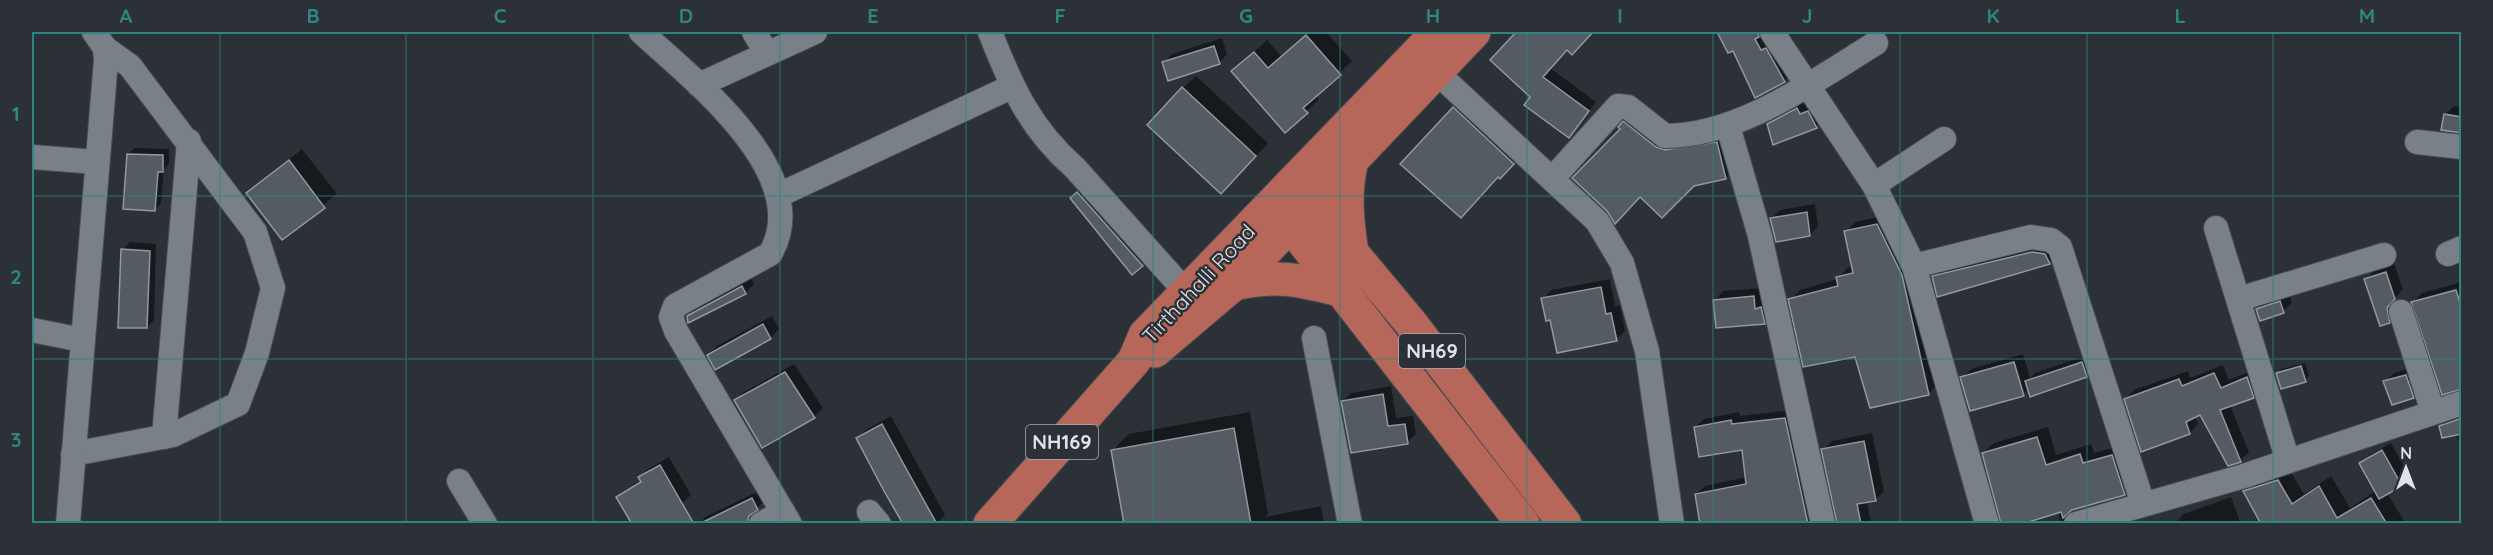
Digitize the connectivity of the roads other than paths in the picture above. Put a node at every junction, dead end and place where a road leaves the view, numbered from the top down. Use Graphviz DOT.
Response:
graph roads {
  1 [pos="641,32"];
  2 [pos="754,32"];
  3 [pos="814,32"];
  4 [pos="990,32"];
  5 [pos="1438,32"];
  6 [pos="1474,32"];
  7 [pos="1772,32"];
  8 [pos="100,40"];
  9 [pos="776,43"];
  10 [pos="1876,43"];
  11 [pos="1435,71"];
  12 [pos="699,85"];
  13 [pos="1807,85"];
  14 [pos="1011,87"];
  15 [pos="1728,126"];
  16 [pos="1944,139"];
  17 [pos="189,141"];
  18 [pos="2417,142"];
  19 [pos="2462,147"];
  20 [pos="32,157"];
  21 [pos="1352,160"];
  22 [pos="96,162"];
  23 [pos="1552,179"];
  24 [pos="1874,185"];
  25 [pos="779,195"];
  26 [pos="1293,203"];
  27 [pos="2216,228"];
  28 [pos="1352,253"];
  29 [pos="2384,255"];
  30 [pos="1914,266"];
  31 [pos="1234,284"];
  32 [pos="1344,291"];
  33 [pos="1187,293"];
  34 [pos="2239,299"];
  35 [pos="2401,312"];
  36 [pos="32,330"];
  37 [pos="1314,338"];
  38 [pos="82,340"];
  39 [pos="1134,361"];
  40 [pos="2462,403"];
  41 [pos="2433,412"];
  42 [pos="164,436"];
  43 [pos="74,454"];
  44 [pos="2288,461"];
  45 [pos="459,481"];
  46 [pos="2143,504"];
  47 [pos="787,518"];
  48 [pos="68,524"];
  49 [pos="485,524"];
  50 [pos="761,524"];
  51 [pos="990,524"];
  52 [pos="1350,524"];
  53 [pos="1523,524"];
  54 [pos="1565,524"];
  55 [pos="1672,524"];
  56 [pos="1823,524"];
  57 [pos="1987,524"];
  58 [pos="2076,524"];
  1 -- 12 [label="street"];
  2 -- 9 [label="street"];
  3 -- 9 [label="street"];
  4 -- 14 [label="street"];
  5 -- 26 [label="highway"];
  6 -- 11 [label="highway"];
  7 -- 13 [label="street"];
  8 -- 17 [label="street"];
  8 -- 22 [label="street"];
  9 -- 12 [label="street"];
  10 -- 13 [label="street"];
  11 -- 21 [label="highway"];
  11 -- 23 [label="street"];
  12 -- 25 [label="street"];
  13 -- 15 [label="street"];
  13 -- 24 [label="street"];
  14 -- 25 [label="street"];
  14 -- 33 [label="street"];
  15 -- 23 [label="street"];
  15 -- 56 [label="street"];
  16 -- 24 [label="street"];
  17 -- 42 [label="street"];
  17 -- 42 [label="street"];
  18 -- 19 [label="street"];
  20 -- 22 [label="street"];
  21 -- 26 [label="highway"];
  21 -- 28 [label="highway"];
  22 -- 38 [label="street"];
  23 -- 55 [label="street"];
  24 -- 30 [label="street"];
  25 -- 47 [label="street"];
  26 -- 28 [label="highway, NH69"];
  26 -- 31 [label="highway, NH169"];
  26 -- 32 [label="highway, NH69"];
  26 -- 33 [label="highway, Tirthahalli Road / NH169"];
  27 -- 34 [label="street"];
  28 -- 54 [label="highway, NH69"];
  29 -- 34 [label="street"];
  30 -- 46 [label="street"];
  30 -- 57 [label="street"];
  31 -- 32 [label="highway"];
  31 -- 39 [label="highway, NH169"];
  32 -- 53 [label="highway, NH69"];
  33 -- 39 [label="highway, Tirthahalli Road / NH169"];
  34 -- 44 [label="street"];
  35 -- 41 [label="street"];
  36 -- 38 [label="street"];
  37 -- 52 [label="street"];
  38 -- 43 [label="street"];
  39 -- 51 [label="highway, Tirthahalli Road / NH169"];
  40 -- 41 [label="street"];
  41 -- 44 [label="street"];
  42 -- 43 [label="street"];
  43 -- 48 [label="street"];
  44 -- 46 [label="street"];
  45 -- 49 [label="street"];
  46 -- 58 [label="street"];
  47 -- 50 [label="street"];
}
